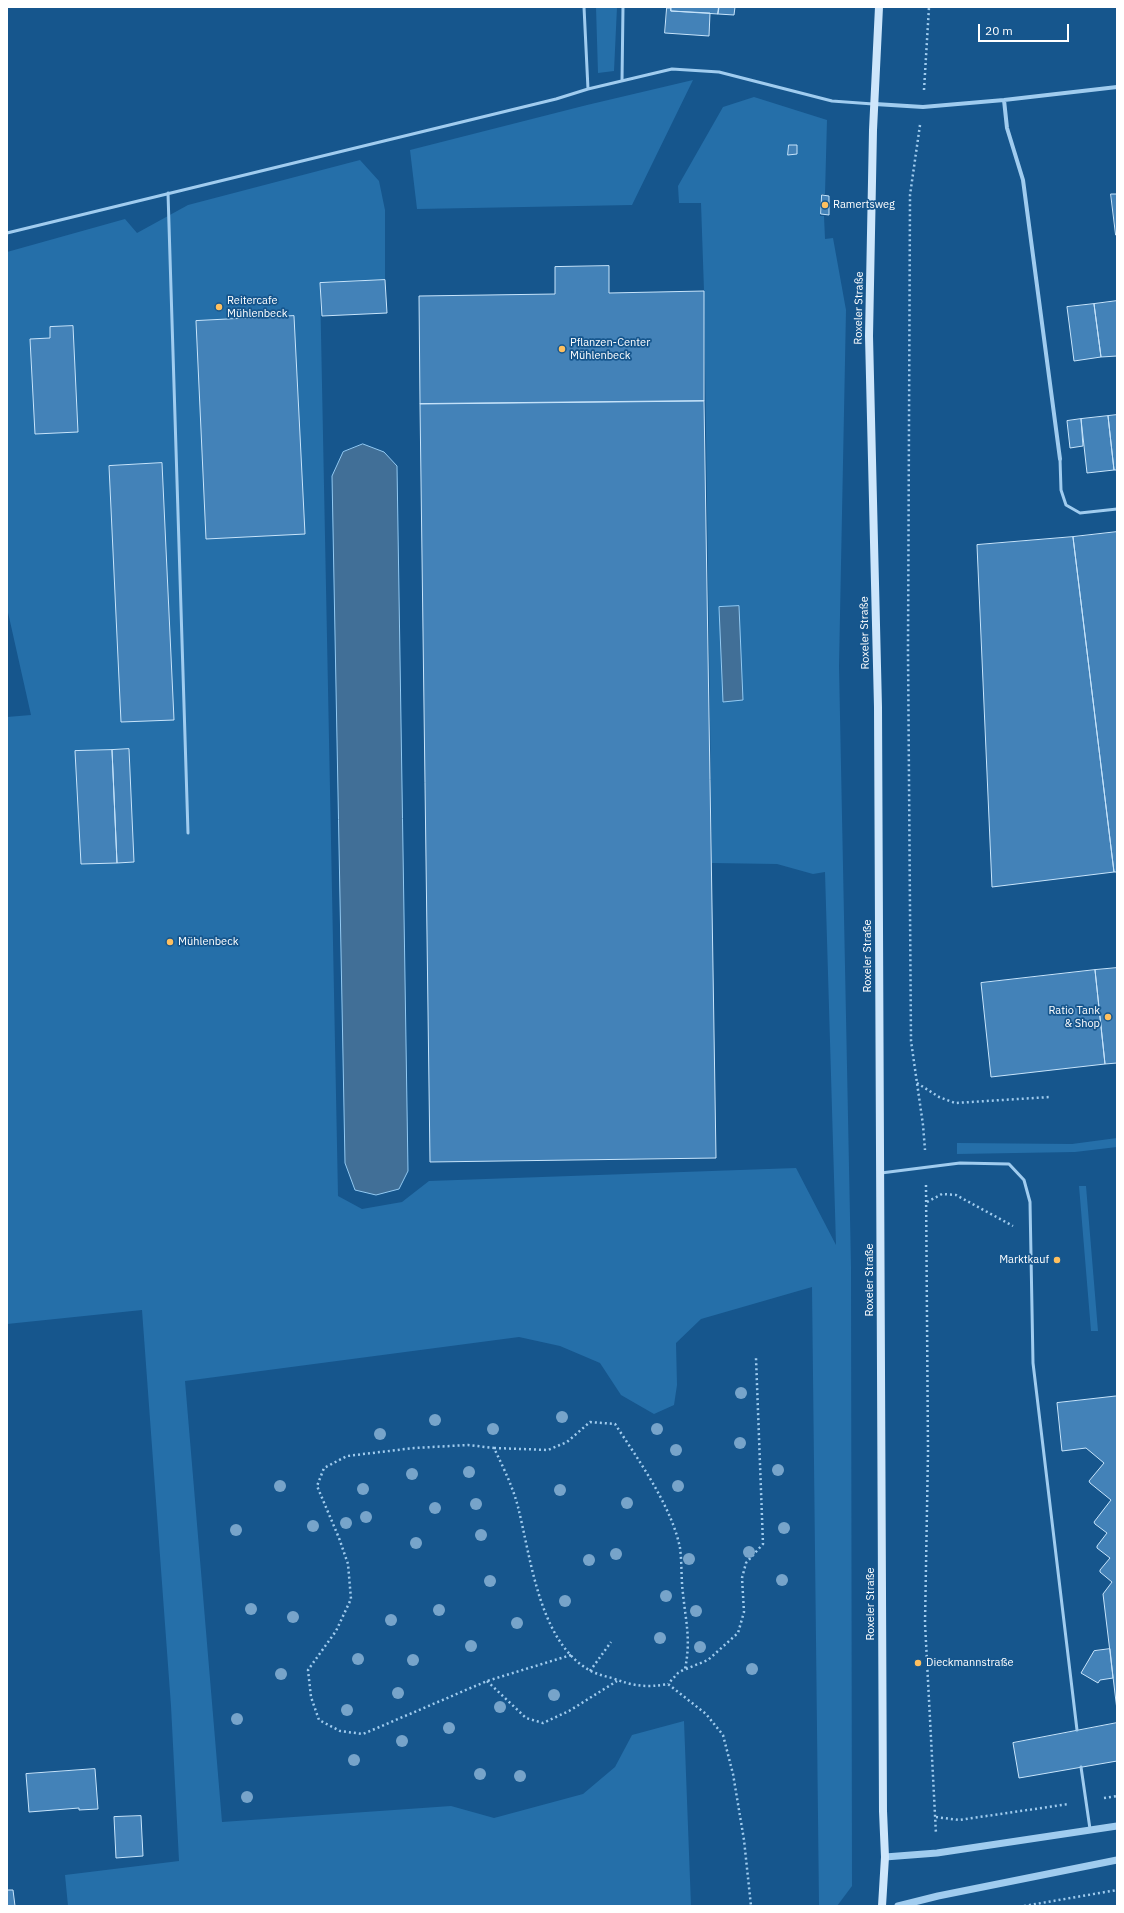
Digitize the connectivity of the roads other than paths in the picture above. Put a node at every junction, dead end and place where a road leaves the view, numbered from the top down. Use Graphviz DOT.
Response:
graph roads {
  1 [pos="584,7"];
  2 [pos="623,7"];
  3 [pos="880,7"];
  4 [pos="622,81"];
  5 [pos="1117,87"];
  6 [pos="588,90"];
  7 [pos="1004,100"];
  8 [pos="874,104"];
  9 [pos="168,193"];
  10 [pos="7,233"];
  11 [pos="1060,459"];
  12 [pos="1117,509"];
  13 [pos="188,832"];
  14 [pos="879,1173"];
  15 [pos="1077,1730"];
  16 [pos="1081,1767"];
  17 [pos="1117,1826"];
  18 [pos="1090,1830"];
  19 [pos="885,1857"];
  20 [pos="1117,1860"];
  21 [pos="882,1906"];
  22 [pos="898,1906"];
  1 -- 6 [label="lane"];
  2 -- 4 [label="lane"];
  3 -- 8 [label="main road, Roxeler Straße"];
  4 -- 6 [label="lane"];
  4 -- 8 [label="lane"];
  5 -- 7 [label="street"];
  6 -- 9 [label="lane"];
  7 -- 8 [label="street"];
  7 -- 11 [label="street"];
  8 -- 14 [label="main road, Roxeler Straße"];
  9 -- 10 [label="lane"];
  9 -- 13 [label="lane"];
  11 -- 12 [label="lane"];
  14 -- 15 [label="lane"];
  14 -- 19 [label="main road, Roxeler Straße"];
  16 -- 18 [label="lane"];
  17 -- 18 [label="street"];
  18 -- 19 [label="street"];
  19 -- 21 [label="main road, Roxeler Straße"];
  20 -- 22 [label="street"];
}
